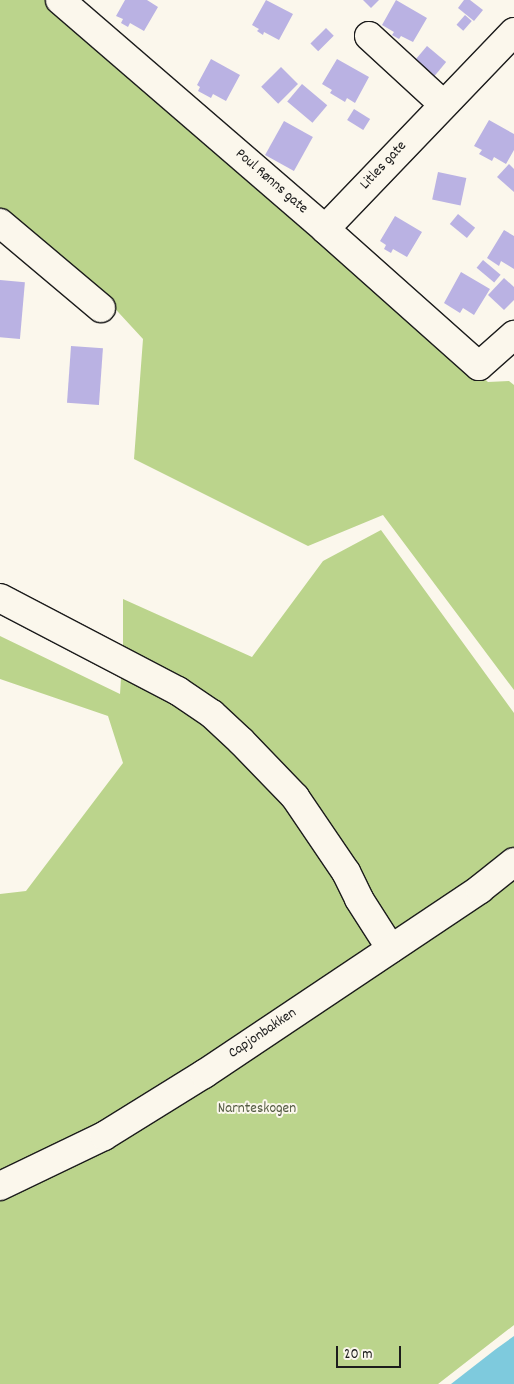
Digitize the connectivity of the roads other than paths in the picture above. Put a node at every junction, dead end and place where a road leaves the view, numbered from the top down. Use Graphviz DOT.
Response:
graph roads {
  1 [pos="60,0"];
  2 [pos="514,32"];
  3 [pos="369,36"];
  4 [pos="443,104"];
  5 [pos="0,223"];
  6 [pos="326,229"];
  7 [pos="101,308"];
  8 [pos="514,335"];
  9 [pos="0,598"];
  10 [pos="514,862"];
  11 [pos="391,949"];
  12 [pos="0,1186"];
  1 -- 6 [label="street, Poul Rønns gate"];
  2 -- 4 [label="street, Litles gate"];
  3 -- 4 [label="street"];
  4 -- 6 [label="street, Litles gate"];
  5 -- 7 [label="street"];
  6 -- 8 [label="street, Poul Rønns gate"];
  9 -- 11 [label="street"];
  10 -- 11 [label="street, Capjonbakken"];
  11 -- 12 [label="street, Capjonbakken"];
}
